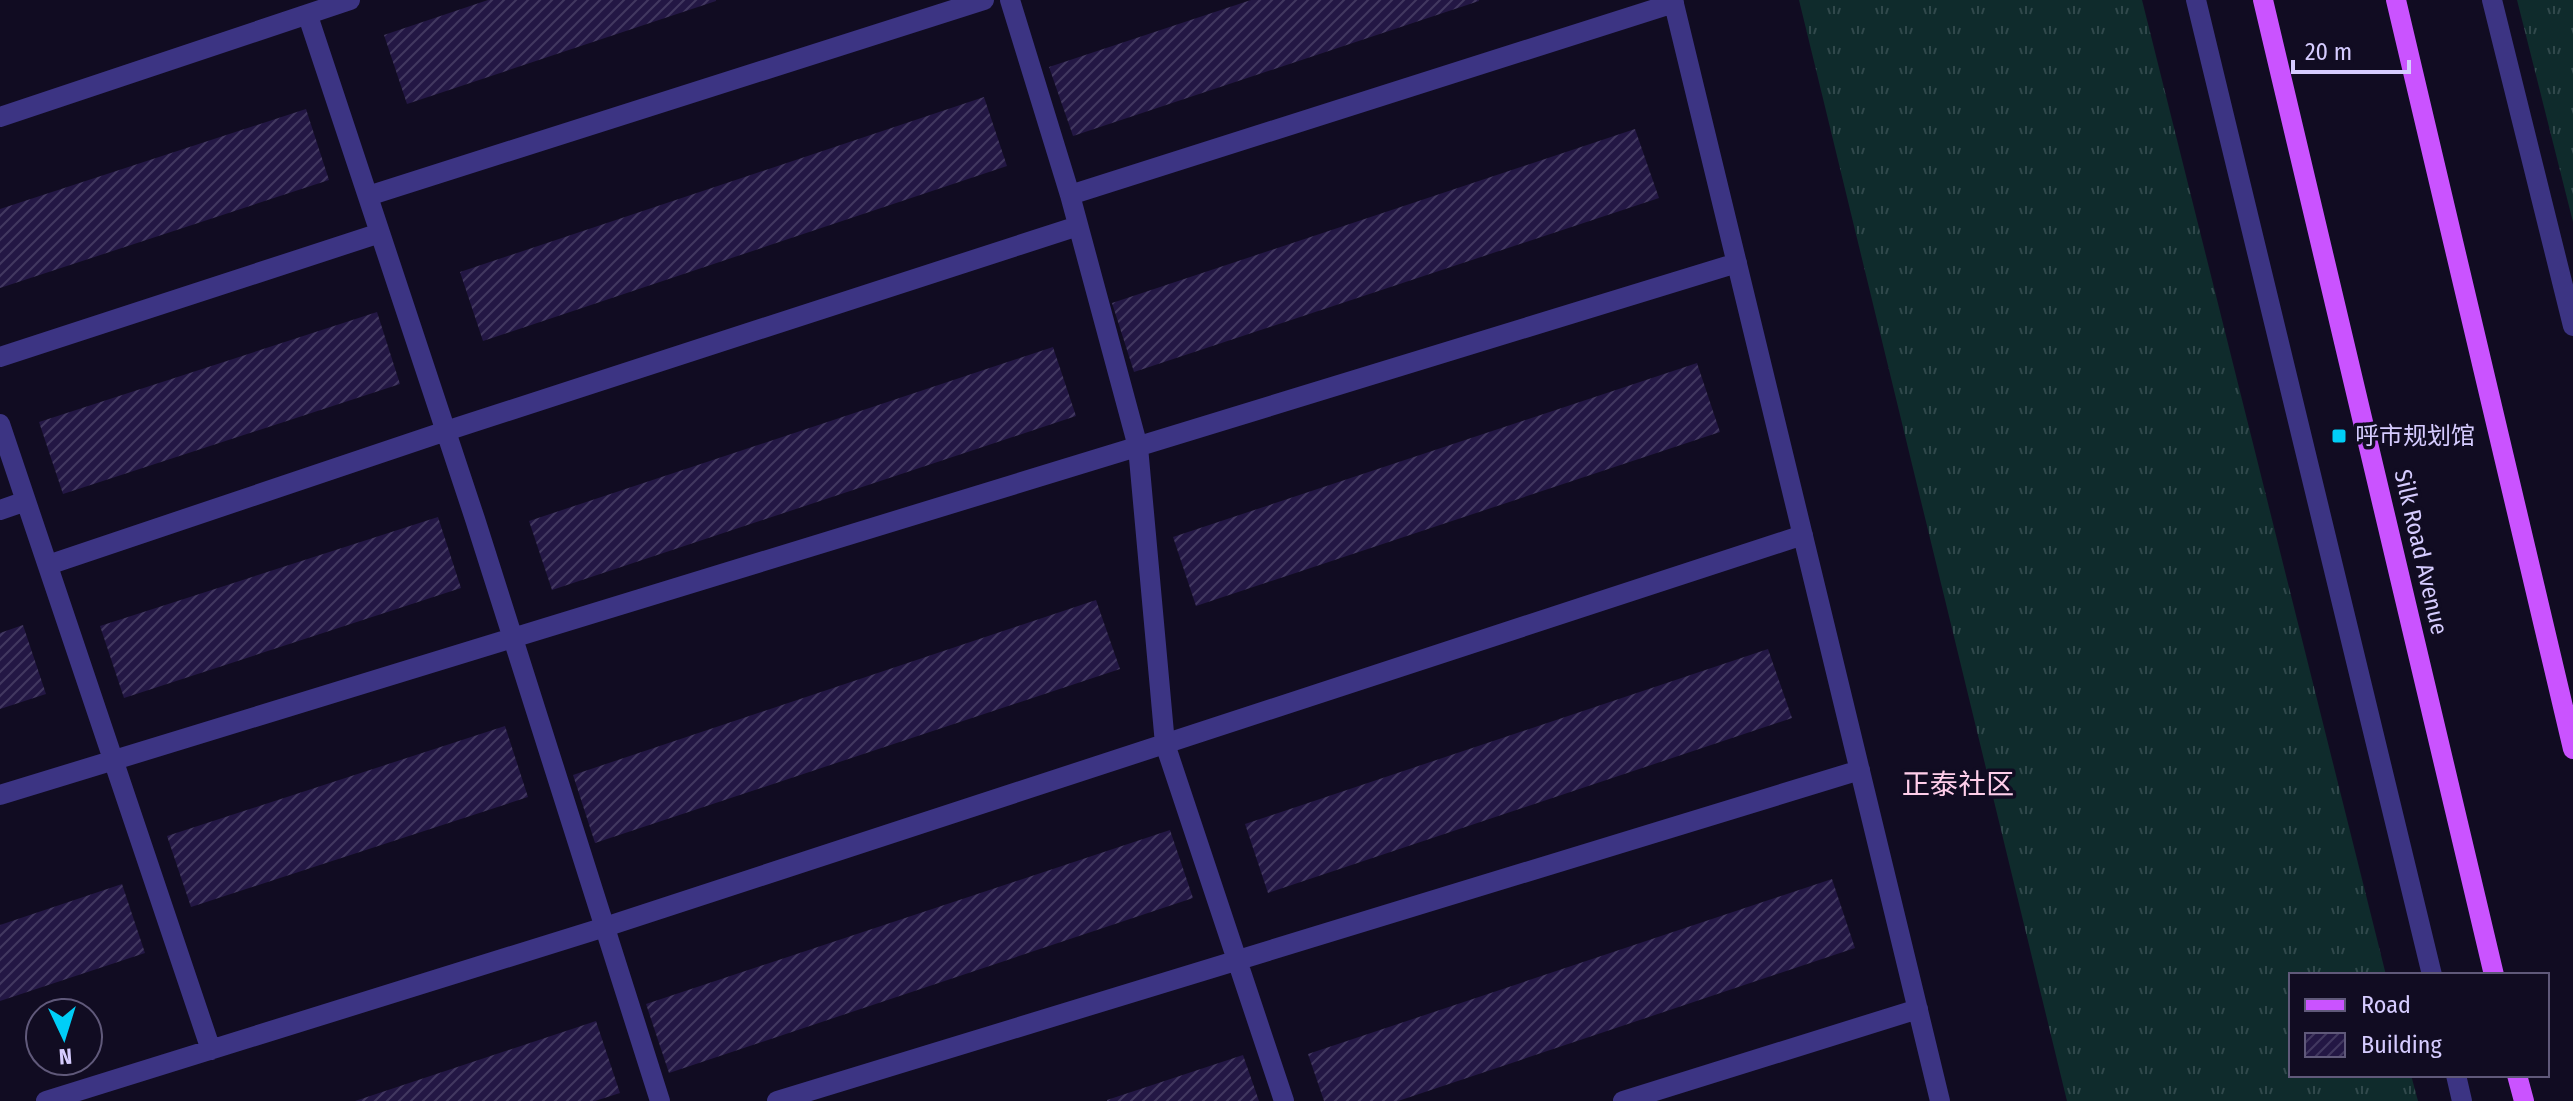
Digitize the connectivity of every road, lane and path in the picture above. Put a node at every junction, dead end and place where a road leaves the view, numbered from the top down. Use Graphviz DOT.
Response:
graph roads {
  1 [pos="350,0"];
  2 [pos="984,0"];
  3 [pos="1010,0"];
  4 [pos="2196,0"];
  5 [pos="2263,0"];
  6 [pos="2396,0"];
  7 [pos="2492,0"];
  8 [pos="1674,2"];
  9 [pos="308,16"];
  10 [pos="0,117"];
  11 [pos="1070,195"];
  12 [pos="368,196"];
  13 [pos="1078,226"];
  14 [pos="380,233"];
  15 [pos="1737,263"];
  16 [pos="2573,326"];
  17 [pos="0,357"];
  18 [pos="0,424"];
  19 [pos="446,431"];
  20 [pos="1138,447"];
  21 [pos="26,501"];
  22 [pos="0,510"];
  23 [pos="1803,535"];
  24 [pos="48,565"];
  25 [pos="513,639"];
  26 [pos="1165,744"];
  27 [pos="2573,749"];
  28 [pos="113,759"];
  29 [pos="1860,770"];
  30 [pos="0,795"];
  31 [pos="605,927"];
  32 [pos="1237,961"];
  33 [pos="2432,973"];
  34 [pos="2494,973"];
  35 [pos="1918,1009"];
  36 [pos="211,1050"];
  37 [pos="2456,1077"];
  38 [pos="2518,1077"];
  39 [pos="46,1101"];
  40 [pos="660,1101"];
  41 [pos="777,1101"];
  42 [pos="1284,1101"];
  43 [pos="1623,1101"];
  44 [pos="1940,1101"];
  45 [pos="2462,1101"];
  46 [pos="2524,1101"];
  1 -- 9 [label="street"];
  2 -- 12 [label="street"];
  3 -- 11 [label="street"];
  4 -- 33 [label="street"];
  5 -- 34 [label="main road, Silk Road Avenue"];
  6 -- 27 [label="main road"];
  7 -- 16 [label="street"];
  8 -- 11 [label="street"];
  8 -- 15 [label="street"];
  9 -- 10 [label="street"];
  9 -- 12 [label="street"];
  11 -- 13 [label="street"];
  12 -- 14 [label="street"];
  13 -- 19 [label="street"];
  13 -- 20 [label="street"];
  14 -- 17 [label="street"];
  14 -- 19 [label="street"];
  15 -- 20 [label="street"];
  15 -- 23 [label="street"];
  18 -- 21 [label="street"];
  19 -- 24 [label="street"];
  19 -- 25 [label="street"];
  20 -- 25 [label="street"];
  20 -- 26 [label="street"];
  21 -- 22 [label="street"];
  21 -- 24 [label="street"];
  23 -- 26 [label="street"];
  23 -- 29 [label="street"];
  24 -- 28 [label="street"];
  25 -- 28 [label="street"];
  25 -- 31 [label="street"];
  26 -- 31 [label="street"];
  26 -- 32 [label="street"];
  28 -- 30 [label="street"];
  28 -- 36 [label="street"];
  29 -- 32 [label="street"];
  29 -- 35 [label="street"];
  31 -- 36 [label="street"];
  31 -- 40 [label="street"];
  32 -- 41 [label="street"];
  32 -- 42 [label="street"];
  35 -- 43 [label="street"];
  35 -- 44 [label="street"];
  36 -- 39 [label="street"];
  37 -- 45 [label="street"];
  38 -- 46 [label="main road"];
}
